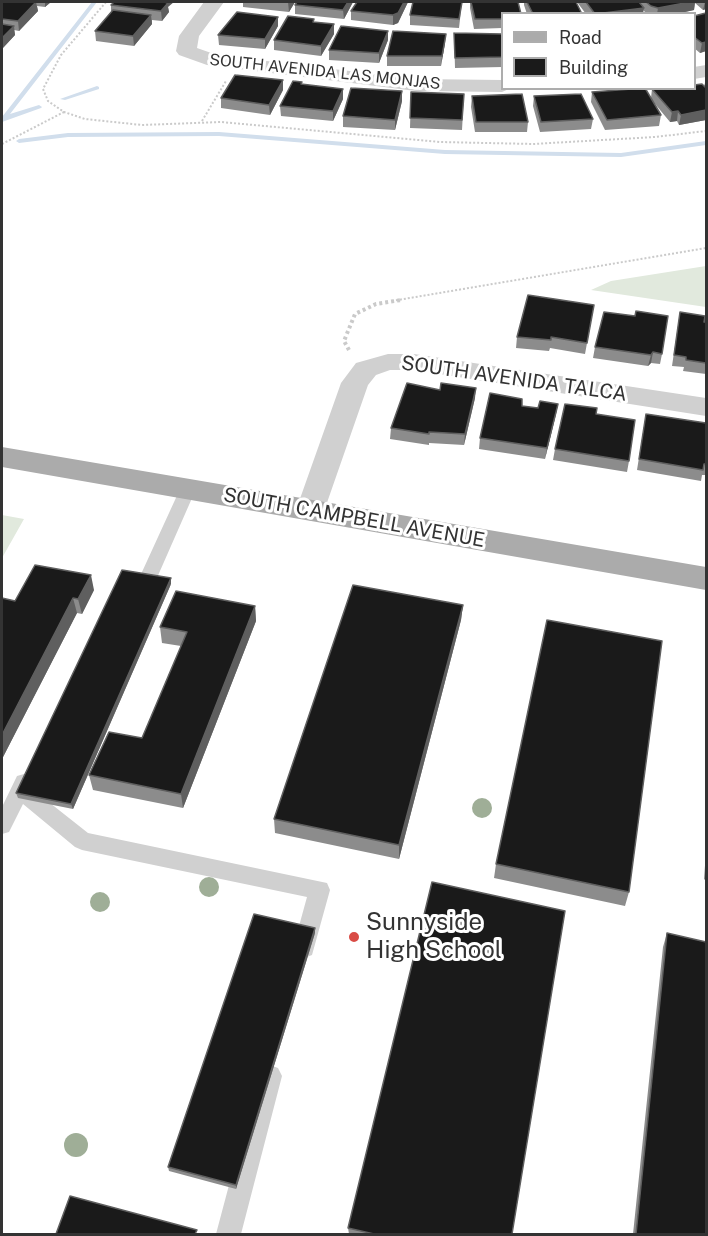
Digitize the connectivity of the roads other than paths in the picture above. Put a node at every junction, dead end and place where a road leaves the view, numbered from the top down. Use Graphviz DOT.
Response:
graph roads {
  1 [pos="214,2"];
  2 [pos="501,86"];
  3 [pos="706,407"];
  4 [pos="2,457"];
  5 [pos="188,489"];
  6 [pos="311,510"];
  7 [pos="706,579"];
  8 [pos="132,607"];
  9 [pos="30,769"];
  10 [pos="20,790"];
  11 [pos="2,826"];
  12 [pos="298,970"];
  13 [pos="277,1051"];
  14 [pos="228,1234"];
  1 -- 2 [label="street, SOUTH AVENIDA LAS MONJAS"];
  3 -- 6 [label="street, SOUTH AVENIDA TALCA"];
  4 -- 5 [label="main road, SOUTH CAMPBELL AVENUE"];
  5 -- 6 [label="main road, SOUTH CAMPBELL AVENUE"];
  5 -- 8 [label="lane"];
  6 -- 7 [label="main road, SOUTH CAMPBELL AVENUE"];
  9 -- 10 [label="lane"];
  10 -- 11 [label="lane"];
  10 -- 12 [label="lane"];
  13 -- 14 [label="lane"];
}
